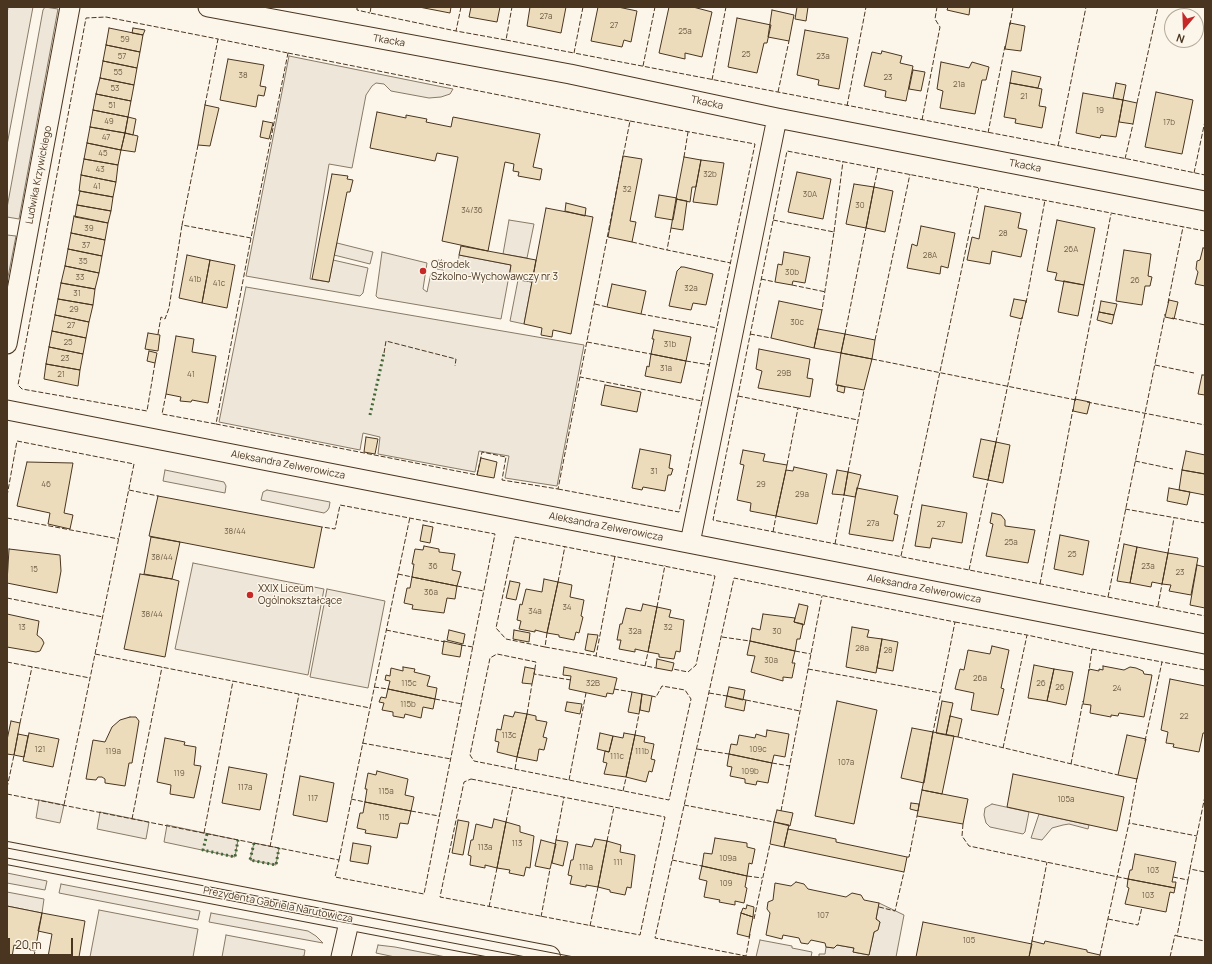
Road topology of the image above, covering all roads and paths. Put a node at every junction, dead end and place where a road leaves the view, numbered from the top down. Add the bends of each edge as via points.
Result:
1 (70, 7) edge
2 (208, 7) edge
3 (777, 118) junction
4 (1205, 201) edge
5 (7, 344) edge
6 (7, 410) edge
7 (690, 543) junction
8 (1205, 644) edge
9 (7, 853) edge
10 (350, 918) junction
11 (341, 957) edge
12 (549, 957) edge

1 - 5 street, Ludwika Krzywickiego
2 - 3 street, Tkacka via 570,74
3 - 4 street, Tkacka
3 - 7 street
6 - 7 street, Aleksandra Zelwerowicza
7 - 8 street, Aleksandra Zelwerowicza
9 - 10 street, Prezydenta Gabriela Narutowicza
10 - 11 street
10 - 12 street, Prezydenta Gabriela Narutowicza

